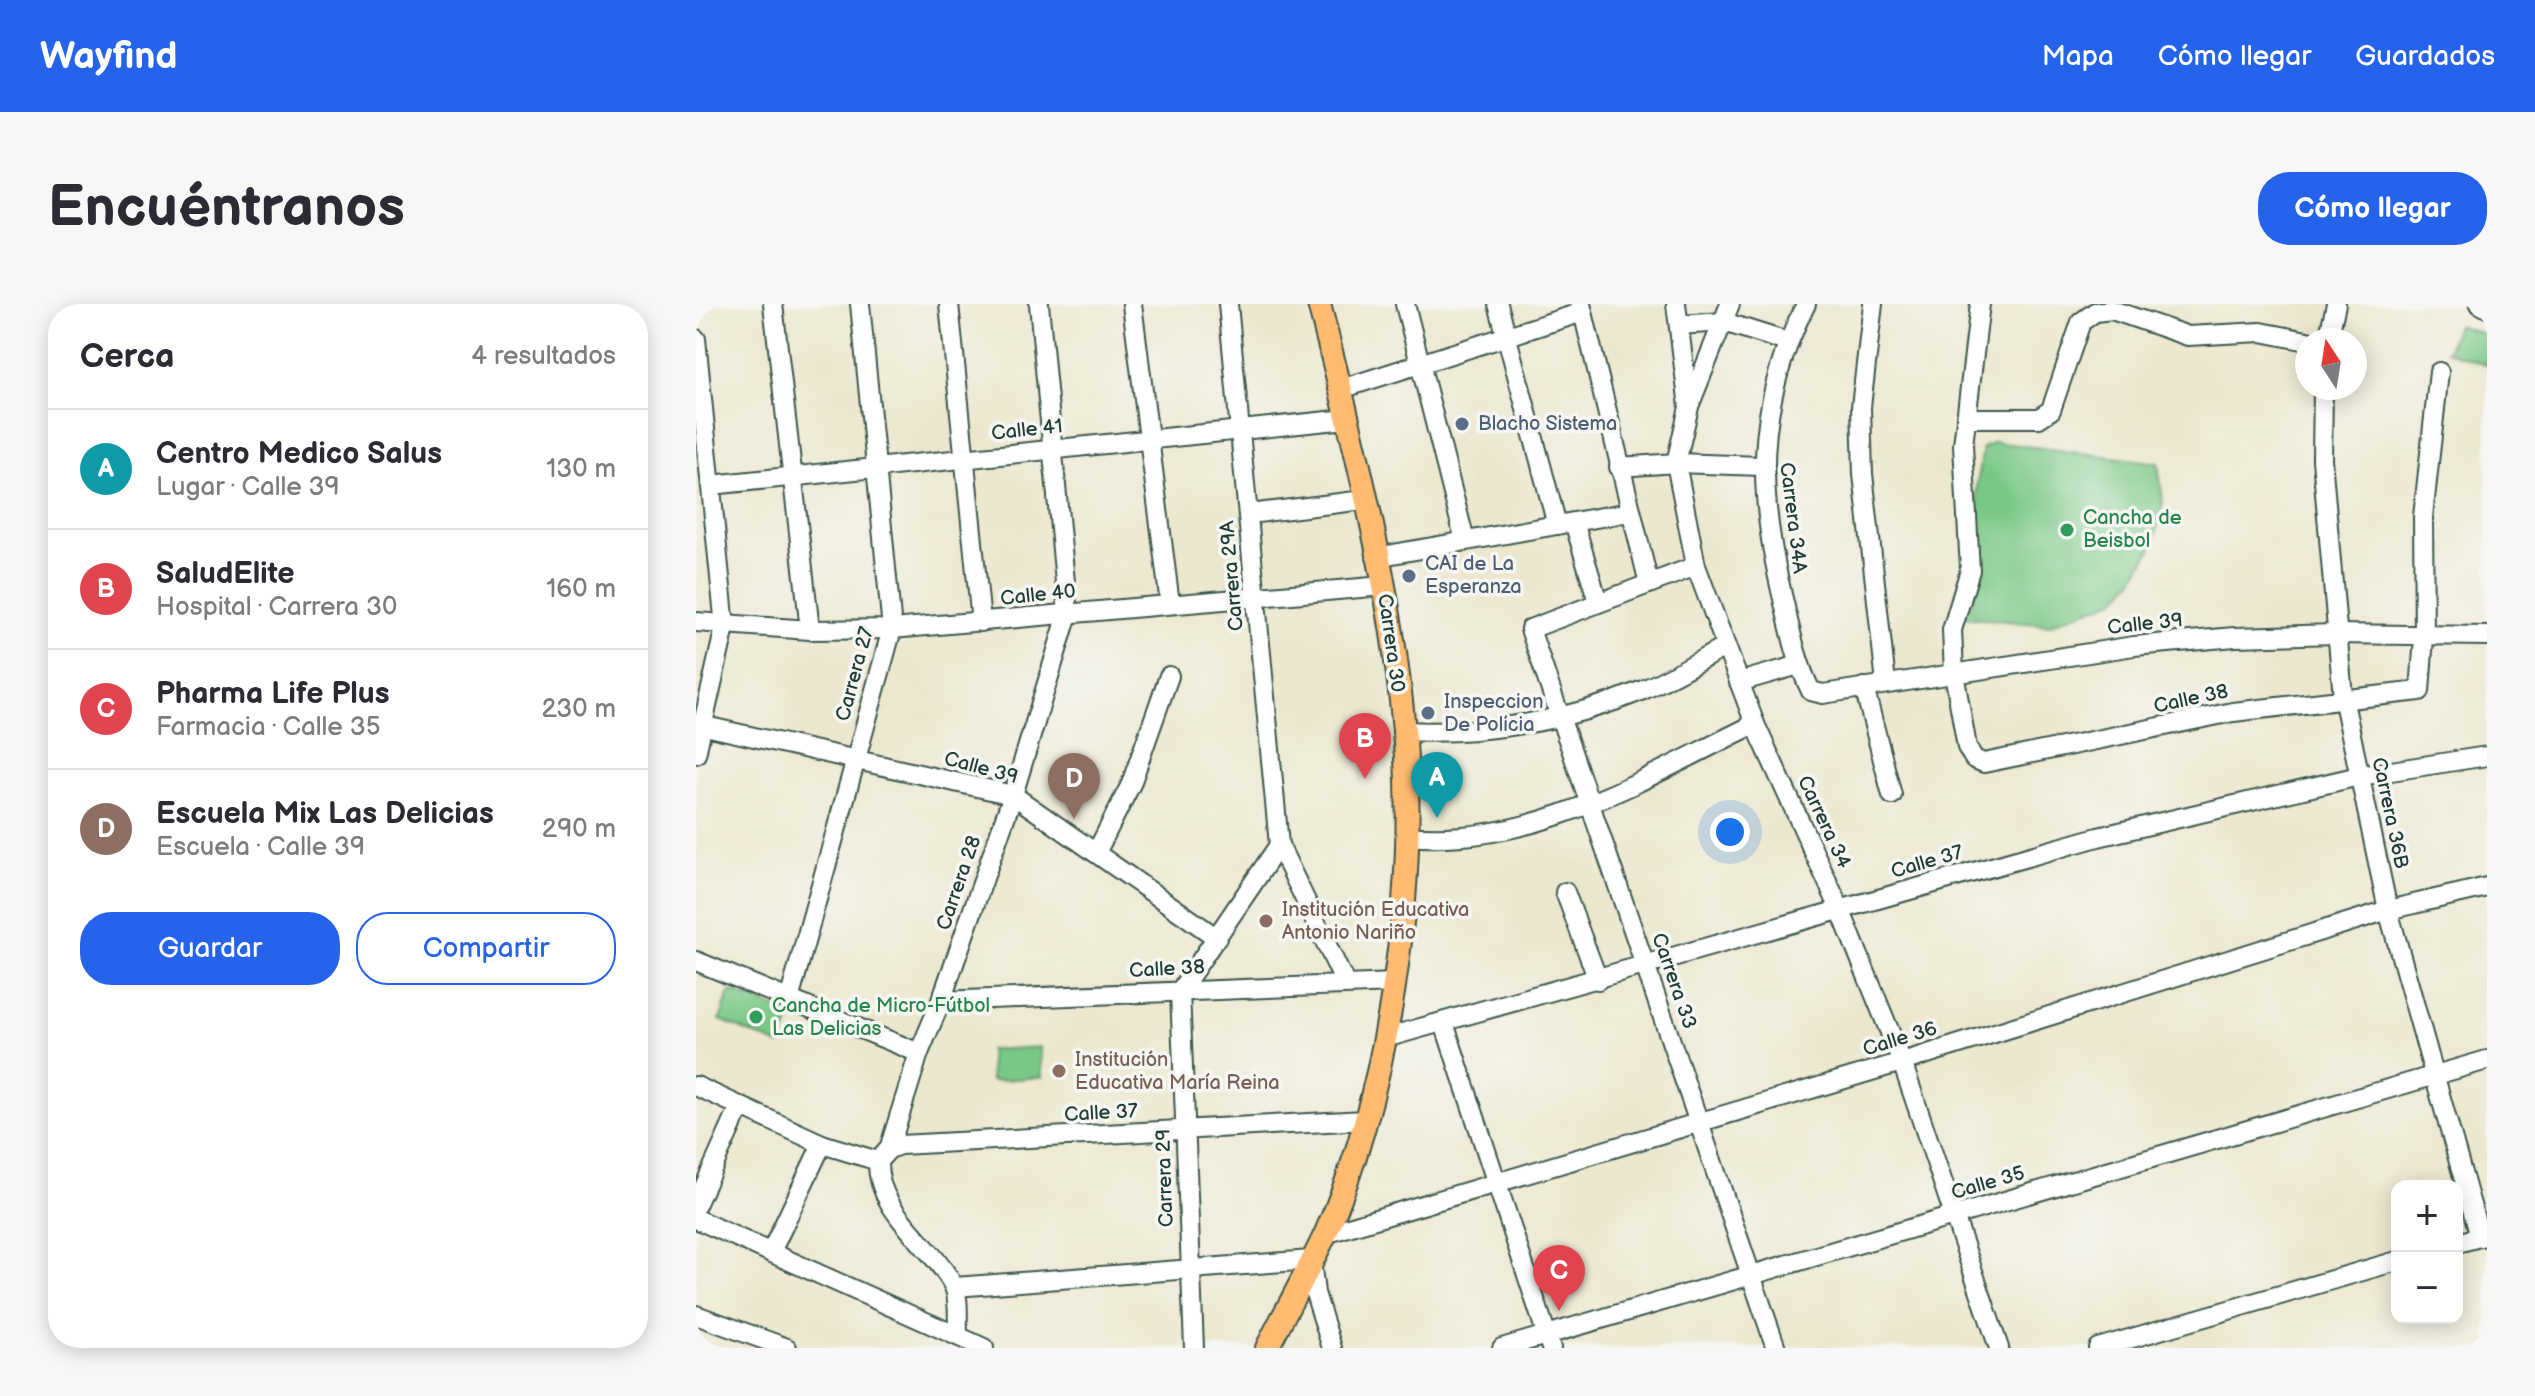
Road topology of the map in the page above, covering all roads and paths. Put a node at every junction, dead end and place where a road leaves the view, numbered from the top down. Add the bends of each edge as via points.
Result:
1 (773, 304) edge
2 (860, 304) edge
3 (949, 304) edge
4 (1039, 304) edge
5 (1132, 304) edge
6 (1228, 304) edge
7 (1319, 304) edge
8 (1405, 304) edge
9 (1498, 304) edge
10 (1676, 304) edge
11 (1806, 304) edge
12 (1873, 304) edge
13 (1980, 304) edge
14 (2336, 304) edge
15 (2480, 304) edge
16 (1582, 308) edge
17 (2487, 308) edge
18 (1727, 313) edge
19 (1679, 325) junction
20 (2331, 328) edge
21 (1507, 336) junction
22 (696, 339) edge
23 (2295, 339) edge
24 (1787, 342) junction
25 (1420, 364) junction
26 (2439, 372) dead end
27 (1341, 389) junction
28 (2323, 400) edge
29 (1689, 407) junction
30 (1966, 418) junction
31 (1347, 419) junction
32 (1240, 430) junction
33 (1149, 439) junction
34 (1053, 450) junction
35 (965, 459) junction
36 (1676, 463) junction
37 (1762, 466) junction
38 (1619, 467) junction
39 (876, 468) junction
40 (793, 477) junction
41 (711, 485) junction
42 (1364, 500) junction
43 (1630, 512) junction
44 (1249, 514) junction
45 (1566, 523) junction
46 (1465, 541) junction
47 (1376, 557) junction
48 (1696, 566) junction
49 (1649, 584) junction
50 (1383, 586) junction
51 (1255, 597) junction
52 (1598, 602) junction
53 (1170, 604) junction
54 (1068, 614) junction
55 (696, 622) edge
56 (981, 622) junction
57 (725, 627) junction
58 (892, 629) junction
59 (810, 630) junction
60 (2335, 634) junction
61 (2487, 636) edge
62 (2424, 637) junction
63 (1725, 647) junction
64 (1799, 665) junction
65 (1954, 673) junction
66 (1169, 676) dead end
67 (1739, 682) junction
68 (1886, 683) junction
69 (1864, 687) junction
70 (1811, 691) joint
71 (2343, 697) junction
72 (1560, 716) junction
73 (1755, 724) junction
74 (700, 725) edge
75 (1404, 731) junction
76 (696, 754) edge
77 (2487, 756) edge
78 (855, 760) junction
79 (2359, 776) junction
80 (1013, 795) junction
81 (1892, 795) dead end
82 (1590, 804) junction
83 (1407, 836) junction
84 (1279, 845) junction
85 (1096, 853) junction
86 (2487, 887) edge
87 (1565, 892) dead end
88 (1840, 909) junction
89 (2388, 910) junction
90 (1217, 938) junction
91 (696, 961) edge
92 (1645, 965) junction
93 (1598, 980) junction
94 (1345, 983) junction
95 (1395, 983) junction
96 (1180, 991) junction
97 (789, 1000) junction
98 (941, 1001) junction
99 (1444, 1023) junction
100 (1385, 1038) junction
101 (919, 1053) junction
102 (2487, 1060) edge
103 (1902, 1062) junction
104 (2433, 1075) junction
105 (696, 1086) edge
106 (740, 1107) junction
107 (1365, 1120) junction
108 (1699, 1122) junction
109 (1185, 1130) junction
110 (822, 1144) junction
111 (883, 1155) junction
112 (1496, 1182) junction
113 (696, 1205) edge
114 (1956, 1215) junction
115 (696, 1219) edge
116 (1325, 1234) junction
117 (2483, 1236) edge
118 (2463, 1241) edge
119 (771, 1252) junction
120 (1311, 1260) junction
121 (2391, 1263) edge
122 (1191, 1269) junction
123 (1751, 1275) junction
124 (955, 1287) junction
125 (696, 1315) edge
126 (958, 1334) junction
127 (1549, 1342) edge
128 (787, 1348) edge
129 (984, 1348) edge
130 (1194, 1348) edge
131 (1267, 1348) edge
132 (1332, 1348) edge
133 (1502, 1348) edge
134 (1776, 1348) edge
135 (1999, 1348) edge
136 (2098, 1348) edge

1 - 40 street
2 - 39 street, Carrera 27
3 - 35 street
4 - 34 street
5 - 33 street
6 - 32 street, Carrera 29A
7 - 27 main road, Carrera 30
8 - 25 street
9 - 21 street
10 - 19 street, Carrera 34
11 - 24 street, Carrera 34A
12 - 68 street via 1861,407 1863,474
13 - 30 street
14 - 20 street
15 - 17 street
16 - 21 street
16 - 38 street
18 - 19 street
18 - 24 street
18 - 29 street
19 - 29 street, Carrera 34
21 - 25 street
21 - 45 street
22 - 41 street
23 - 30 street via 2261,332 2188,336 2112,310 2095,312 2081,322 2051,410 2039,418
24 - 37 street, Carrera 34A via 1770,403
25 - 27 street
25 - 46 street
26 - 62 street via 2423,517
27 - 31 main road, Carrera 30
28 - 60 street, Carrera 36B
29 - 36 street, Carrera 34
30 - 65 street via 1970,570 1952,630
31 - 32 street, Calle 41
31 - 42 main road, Carrera 30
32 - 33 street, Calle 41
32 - 44 street, Carrera 29A
33 - 34 street, Calle 41
33 - 53 street
34 - 35 street, Calle 41
34 - 54 street
35 - 39 street, Calle 41
35 - 56 street
36 - 37 street
36 - 38 street
36 - 48 street, Carrera 34
37 - 64 street, Carrera 34A via 1775,568
38 - 43 street
39 - 40 street, Calle 41
39 - 58 street, Carrera 27
40 - 41 street, Calle 41
40 - 59 street
41 - 57 street
42 - 44 street
42 - 47 main road, Carrera 30
43 - 45 street
43 - 49 street
44 - 51 street, Carrera 29A
45 - 46 street
45 - 52 street
46 - 47 street
47 - 50 main road, Carrera 30
48 - 49 street
48 - 63 street, Carrera 34
49 - 52 street
50 - 51 street, Calle 40
50 - 75 main road, Carrera 30
51 - 53 street, Calle 40
51 - 84 street, Carrera 29A
52 - 72 street, Carrera 33 via 1530,629
53 - 54 street, Calle 40
54 - 56 street, Calle 40
54 - 80 street, Carrera 28
55 - 57 street, Calle 40
56 - 58 street, Calle 40
57 - 59 street, Calle 40
57 - 74 street
58 - 59 street, Calle 40
58 - 78 street, Carrera 27
60 - 62 street, Calle 39
60 - 65 street, Calle 39 via 2134,646
60 - 71 street, Carrera 36B
61 - 62 street, Calle 39
62 - 71 street, Calle 38 via 2420,691
63 - 67 street, Carrera 34
63 - 72 street via 1643,690
64 - 67 street
64 - 70 street, Carrera 34A
65 - 68 street, Calle 39
65 - 71 street, Calle 38 via 1967,747 1984,763 2233,712
66 - 85 street via 1131,784
67 - 73 street, Carrera 34
68 - 69 street, Calle 39
69 - 70 street, Calle 39
69 - 81 street
71 - 79 street, Carrera 36B
72 - 75 street via 1505,727
72 - 82 street, Carrera 33
73 - 82 street
73 - 88 street, Carrera 34
74 - 76 street
74 - 78 street, Calle 39
75 - 83 main road, Carrera 30
77 - 79 street, Calle 37
78 - 80 street, Calle 39
78 - 97 street, Carrera 27
79 - 88 street, Calle 37 via 2098,837
79 - 89 street, Carrera 36B
80 - 85 street, Calle 39
80 - 98 street, Carrera 28
82 - 83 street via 1506,832
82 - 92 street, Carrera 33
83 - 95 main road, Carrera 30
84 - 90 street
84 - 94 street
85 - 90 street, Calle 39
86 - 89 street, Calle 36
87 - 93 street
88 - 92 street, Calle 37
88 - 103 street, Carrera 34
89 - 103 street, Calle 36
89 - 104 street, Carrera 36B
90 - 96 street
91 - 97 street
92 - 93 street, Calle 37
92 - 108 street, Carrera 33
93 - 99 street, Calle 37
94 - 95 street, Calle 38
94 - 96 street, Calle 38
95 - 100 main road, Carrera 30
96 - 98 street, Calle 38
96 - 109 street, Carrera 29
97 - 101 street
98 - 101 street, Carrera 28
99 - 100 street, Calle 37
99 - 112 street
100 - 107 main road, Carrera 30
101 - 111 street, Carrera 28
102 - 104 street, Calle 35
103 - 108 street, Calle 36
103 - 114 street, Carrera 34
104 - 114 street, Calle 35
104 - 117 street, Carrera 36B
105 - 106 street
106 - 110 street
106 - 113 street
107 - 109 street, Calle 37
107 - 116 main road, Carrera 30
108 - 112 street, Calle 36
108 - 123 street, Carrera 33
109 - 111 street, Calle 37
109 - 122 street, Carrera 29
110 - 111 street
110 - 119 street
111 - 124 street via 877,1177 885,1196
112 - 116 street, Calle 36
112 - 127 street
114 - 123 street, Calle 35
114 - 135 street, Carrera 34
115 - 119 street
116 - 120 main road, Carrera 30
117 - 118 street
119 - 126 street
120 - 122 street
120 - 131 main road, Carrera 30
120 - 132 street
121 - 136 street
122 - 124 street
122 - 130 street, Carrera 29
123 - 127 street, Calle 35
123 - 134 street, Carrera 33
124 - 126 street
125 - 128 street
126 - 129 street
127 - 133 street, Calle 35

